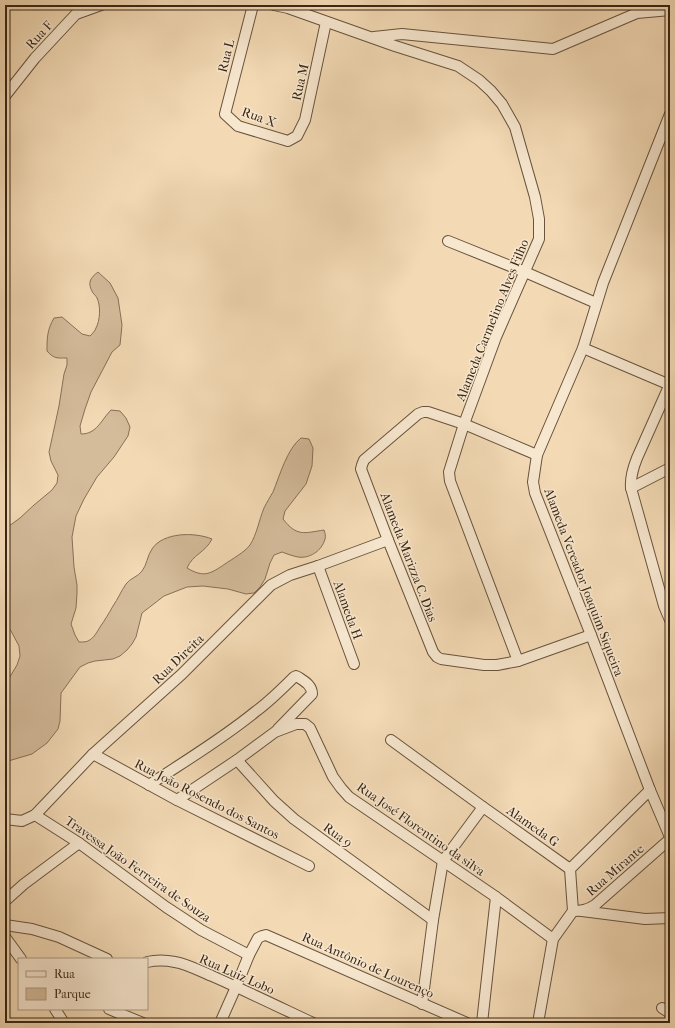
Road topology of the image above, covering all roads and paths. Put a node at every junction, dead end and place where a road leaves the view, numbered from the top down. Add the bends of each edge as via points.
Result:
1 (101, 5) edge
2 (253, 5) edge
3 (274, 5) edge
4 (670, 10) edge
5 (326, 22) junction
6 (372, 38) junction
7 (5, 96) edge
8 (225, 114) joint
9 (670, 114) edge
10 (288, 141) joint
11 (448, 241) dead end
12 (526, 272) junction
13 (596, 303) junction
14 (583, 348) junction
15 (670, 385) edge
16 (464, 424) junction
17 (537, 455) junction
18 (670, 468) edge
19 (631, 488) junction
20 (388, 540) junction
21 (318, 566) junction
22 (667, 604) edge
23 (670, 620) edge
24 (591, 635) junction
25 (518, 661) junction
26 (354, 664) dead end
27 (275, 732) junction
28 (391, 740) dead end
29 (93, 754) junction
30 (237, 760) junction
31 (149, 785) junction
32 (650, 790) junction
33 (177, 800) junction
34 (483, 807) junction
35 (36, 815) junction
36 (5, 819) edge
37 (670, 838) edge
38 (78, 843) junction
39 (443, 861) junction
40 (309, 866) dead end
41 (570, 869) junction
42 (496, 897) junction
43 (5, 901) edge
44 (577, 911) junction
45 (670, 918) edge
46 (433, 920) junction
47 (5, 925) edge
48 (5, 937) edge
49 (553, 939) junction
50 (248, 955) junction
51 (20, 958) edge
52 (105, 958) edge
53 (148, 962) edge
54 (236, 987) junction
55 (422, 1004) junction
56 (56, 1010) edge
57 (111, 1010) edge
58 (64, 1023) edge
59 (143, 1023) edge
60 (220, 1023) edge
61 (312, 1023) edge
62 (467, 1023) edge
63 (482, 1023) edge
64 (538, 1023) edge

1 - 7 street, Rua F via 76,14 35,58
2 - 8 street, Rua L
3 - 5 street
4 - 6 street via 637,13 553,49 402,34
5 - 6 street
5 - 10 street, Rua M via 305,120 297,136
6 - 12 street, Alameda Carmelino Alves Filho via 458,66 479,80 502,104 515,127 539,219 539,239
8 - 10 street, Rua X via 238,126
9 - 13 street, Alameda Vereador Joaquim Siqueira
11 - 12 street
12 - 13 street
12 - 16 street, Alameda Carmelino Alves Filho via 496,337
13 - 14 street, Alameda Vereador Joaquim Siqueira
14 - 15 street
14 - 17 street, Alameda Vereador Joaquim Siqueira
15 - 19 street via 632,470
16 - 17 street
16 - 20 street, Alameda Marizza C. Dias via 423,412 364,460 361,469
16 - 25 street, Alameda Carmelino Alves Filho via 449,472 450,481
17 - 24 street, Alameda Vereador Joaquim Siqueira via 533,482 535,493
18 - 19 street
19 - 22 street
20 - 21 street, Rua Direita
20 - 25 street, Alameda Marizza C. Dias via 437,657 484,665
21 - 26 street, Alameda H
21 - 29 street, Rua Direita via 290,575 271,585 182,674
22 - 23 street
24 - 25 street
24 - 32 street, Alameda Vereador Joaquim Siqueira
27 - 30 street, Rua José Florentino da silva
27 - 31 street via 312,694 308,684 296,676 255,713
27 - 39 street, Rua José Florentino da silva via 296,724 308,725 333,777 345,793
28 - 34 street, Alameda G
29 - 31 street, Rua João Rosendo dos Santos
29 - 35 street, Rua Direita
30 - 33 street, Rua José Florentino da silva
30 - 46 street, Rua 9 via 294,819
31 - 33 street, Rua João Rosendo dos Santos
32 - 37 street, Alameda Vereador Joaquim Siqueira
32 - 41 street
33 - 40 street, Rua João Rosendo dos Santos
34 - 39 street
34 - 41 street, Alameda G
35 - 36 street, Rua Direita via 22,822
35 - 38 street, Travessa João Ferreira de Souza
37 - 44 street, Rua Mirante via 595,905
38 - 43 street
38 - 50 street, Travessa João Ferreira de Souza via 166,907 201,930
39 - 42 street, Rua José Florentino da silva
39 - 46 street
41 - 44 street
42 - 49 street, Rua José Florentino da silva
42 - 63 street
44 - 45 street via 645,919
44 - 49 street
46 - 55 street
47 - 52 street via 59,937
48 - 51 street
49 - 64 street
50 - 54 street
50 - 55 street, Rua Antônio de Lourenço via 258,938 266,935
53 - 54 street, Rua Luiz Lobo via 175,962
54 - 60 street
54 - 61 street, Rua Luiz Lobo
55 - 62 street, Rua Antônio de Lourenço
56 - 58 street
57 - 59 street

